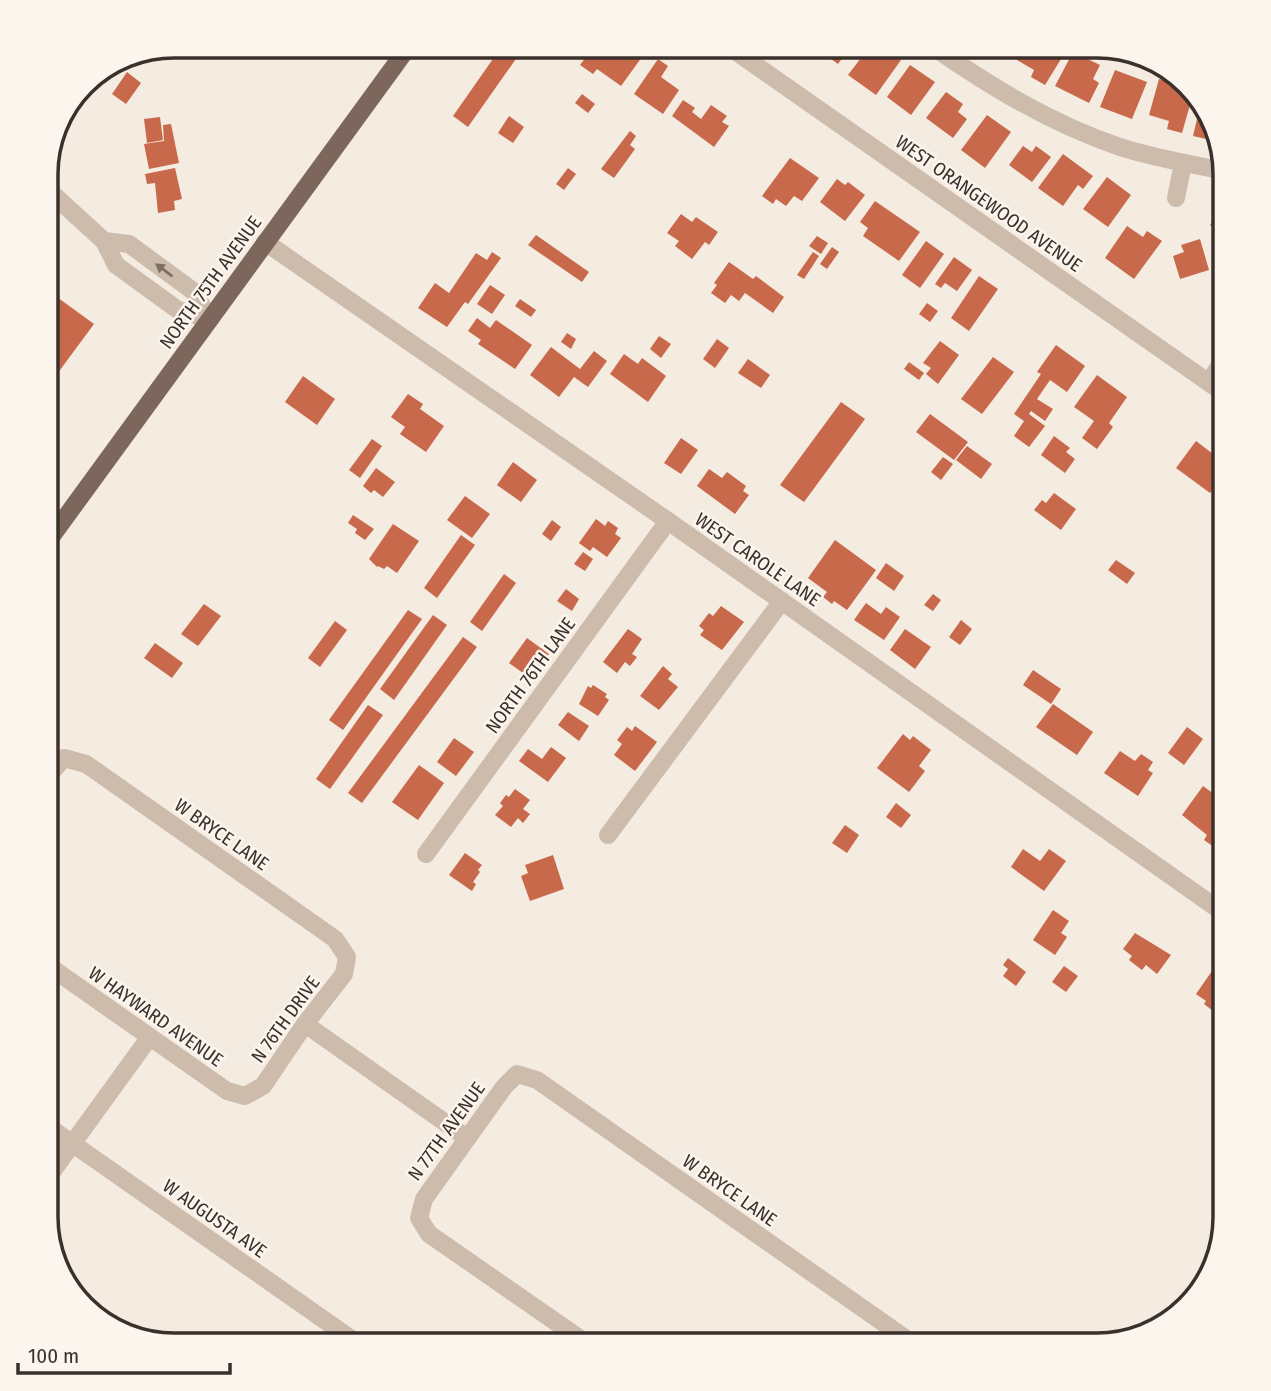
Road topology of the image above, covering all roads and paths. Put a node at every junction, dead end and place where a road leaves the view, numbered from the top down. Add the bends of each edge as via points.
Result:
1 (400, 58) edge
2 (745, 58) edge
3 (951, 58) edge
4 (1183, 163) junction
5 (1213, 169) edge
6 (1176, 198) dead end
7 (58, 199) edge
8 (104, 241) junction
9 (265, 242) junction
10 (210, 319) junction
11 (1213, 376) edge
12 (1209, 382) junction
13 (1213, 385) edge
14 (668, 521) junction
15 (58, 528) edge
16 (782, 601) junction
17 (58, 765) edge
18 (608, 835) dead end
19 (426, 854) dead end
20 (1213, 905) edge
21 (347, 957) joint
22 (58, 973) edge
23 (305, 1024) junction
24 (149, 1038) junction
25 (517, 1074) joint
26 (245, 1096) joint
27 (58, 1133) edge
28 (467, 1138) junction
29 (71, 1142) junction
30 (58, 1162) edge
31 (342, 1333) edge
32 (570, 1333) edge
33 (897, 1333) edge

1 - 9 main road, NORTH 75TH AVENUE
2 - 12 street, WEST ORANGEWOOD AVENUE
3 - 4 street via 1026,106 1073,129
4 - 5 street
4 - 6 street
7 - 8 street
8 - 10 street via 116,265 170,306
10 -> 8 street via 192,291 129,244
9 - 10 main road, NORTH 75TH AVENUE
9 - 14 street, WEST CAROLE LANE
10 - 15 main road, NORTH 75TH AVENUE
11 - 12 street
12 - 13 street, WEST ORANGEWOOD AVENUE
14 - 16 street, WEST CAROLE LANE
14 - 19 street, NORTH 76TH LANE
16 - 18 street
16 - 20 street, WEST CAROLE LANE
17 - 21 street, W BRYCE LANE via 64,758 86,764 335,939
21 - 23 street, N 76TH DRIVE via 344,974
22 - 24 street, W HAYWARD AVENUE
23 - 26 street, N 76TH DRIVE via 263,1086
23 - 28 street
24 - 26 street, W HAYWARD AVENUE via 227,1091
24 - 29 street
25 - 28 street, N 77TH AVENUE
25 - 33 street, W BRYCE LANE via 537,1080
27 - 29 street, W AUGUSTA AVE
28 - 32 street, N 77TH AVENUE via 424,1199 419,1218 429,1234
29 - 30 street
29 - 31 street, W AUGUSTA AVE

